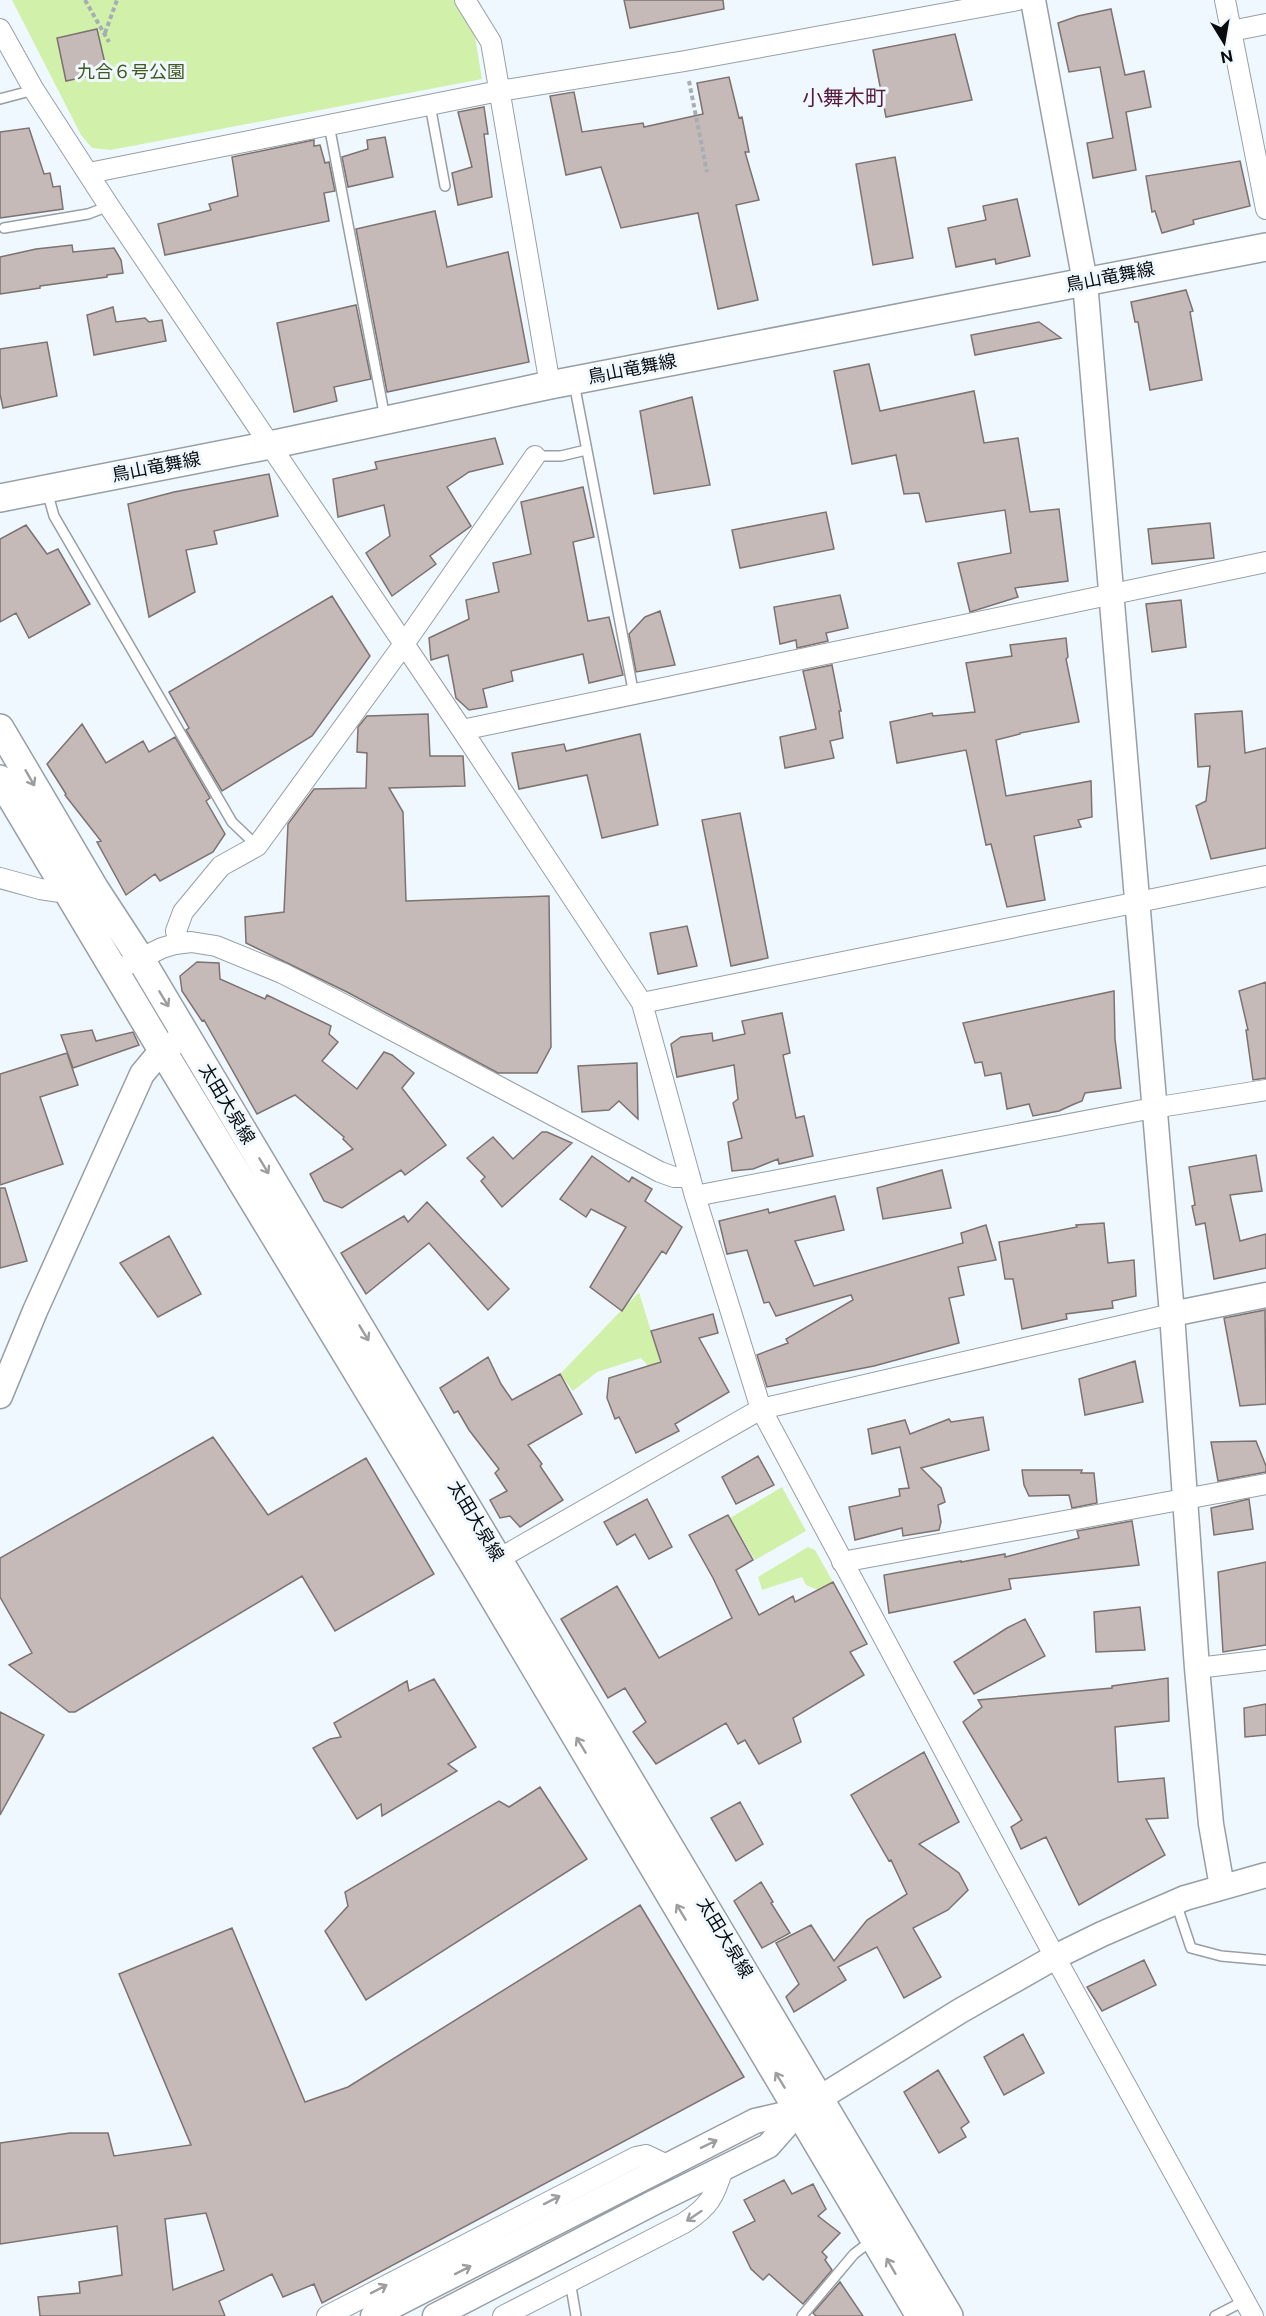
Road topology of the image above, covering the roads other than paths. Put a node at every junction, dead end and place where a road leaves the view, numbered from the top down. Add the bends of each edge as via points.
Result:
1 (465, 0) edge
2 (1018, 0) edge
3 (1033, 0) edge
4 (1225, 0) edge
5 (1266, 24) edge
6 (0, 29) edge
7 (1231, 31) junction
8 (34, 90) junction
9 (499, 92) junction
10 (0, 99) edge
11 (430, 105) junction
12 (329, 125) junction
13 (89, 173) junction
14 (445, 186) dead end
15 (109, 206) junction
16 (1266, 209) edge
17 (4, 228) dead end
18 (1266, 247) edge
19 (1085, 282) junction
20 (562, 383) junction
21 (386, 420) junction
22 (270, 445) junction
23 (586, 450) junction
24 (535, 456) joint
25 (46, 488) junction
26 (0, 498) edge
27 (1266, 562) edge
28 (1112, 596) junction
29 (404, 644) junction
30 (634, 695) junction
31 (0, 728) edge
32 (462, 730) junction
33 (0, 779) edge
34 (257, 846) junction
35 (1266, 876) edge
36 (0, 878) edge
37 (67, 893) junction
38 (1137, 902) junction
39 (179, 943) junction
40 (140, 958) junction
41 (116, 973) junction
42 (642, 1003) junction
43 (186, 1036) junction
44 (162, 1050) junction
45 (1266, 1090) edge
46 (1153, 1108) junction
47 (690, 1177) junction
48 (695, 1196) junction
49 (1266, 1295) edge
50 (1172, 1314) junction
51 (0, 1396) edge
52 (761, 1409) junction
53 (1266, 1484) edge
54 (1185, 1498) junction
55 (842, 1562) junction
56 (488, 1565) junction
57 (1266, 1660) edge
58 (1197, 1668) junction
59 (1266, 1875) edge
60 (1222, 1887) junction
61 (1175, 1902) junction
62 (1055, 1957) junction
63 (1266, 1960) edge
64 (809, 2105) junction
65 (667, 2165) junction
66 (723, 2168) junction
67 (875, 2239) junction
68 (570, 2281) junction
69 (1249, 2309) edge
70 (327, 2316) edge
71 (373, 2316) edge
72 (435, 2316) edge
73 (503, 2316) edge
74 (576, 2316) edge
75 (802, 2316) edge
76 (920, 2316) edge
77 (949, 2316) edge
78 (1215, 2316) edge

1 - 9 street via 491,42
2 - 9 street
3 - 19 street
4 - 7 street
5 - 7 street
6 - 8 street
7 - 16 street
8 - 10 lane
8 - 13 street
9 - 11 street
9 - 20 street
11 - 12 street
11 - 14 lane
12 - 13 street
12 - 21 lane
13 - 15 street
15 - 17 lane via 88,214
15 - 22 street
18 - 19 main road, 鳥山竜舞線
19 - 20 main road, 鳥山竜舞線
19 - 28 street
20 - 21 main road, 鳥山竜舞線
20 - 23 lane
21 - 22 main road, 鳥山竜舞線
22 - 25 main road, 鳥山竜舞線
22 - 29 street
23 - 24 lane via 561,456
23 - 30 lane
24 - 29 street
25 - 26 main road, 鳥山竜舞線
25 - 34 lane via 54,516 232,822
27 - 28 street
28 - 30 street
28 - 38 street
29 - 32 street
29 - 34 street
30 - 32 street
31 -> 40 main road, 太田大泉線
32 - 42 street
33 - 37 main road, 太田大泉線
34 - 39 street via 221,866 196,895 178,923
35 - 38 street
36 - 37 street
37 - 41 main road, 太田大泉線
38 - 42 street
38 - 46 street
39 - 40 street
39 - 47 street via 216,946 282,973 660,1172
40 - 41 street
40 -> 43 main road, 太田大泉線
41 - 44 main road, 太田大泉線
42 - 47 street
43 - 44 street
43 -> 56 main road, 太田大泉線
44 - 51 street via 142,1074
44 - 56 main road, 太田大泉線
45 - 46 street
46 - 48 street
46 - 50 street
47 - 48 street
48 - 52 street
49 - 50 street
50 - 52 street
50 - 54 street
52 - 55 street
52 - 56 street
53 - 54 street
54 - 55 street
54 - 58 street
55 - 62 street
56 - 64 main road, 太田大泉線
57 - 58 street
58 - 60 street via 1211,1824
59 - 60 street
60 - 61 street
61 - 62 street
61 - 63 lane via 1191,1948 1221,1956
62 - 64 street
62 - 69 street
65 -> 64 street via 754,2121
64 - 66 street via 768,2146
64 - 67 main road, 太田大泉線
64 - 77 main road, 太田大泉線
70 -> 65 street via 636,2157 646,2155
71 -> 65 street
66 -> 68 street via 717,2189 702,2211
66 - 72 street
67 - 75 lane via 854,2254
76 -> 67 main road, 太田大泉線
68 - 73 street
68 - 74 lane
69 - 78 lane

